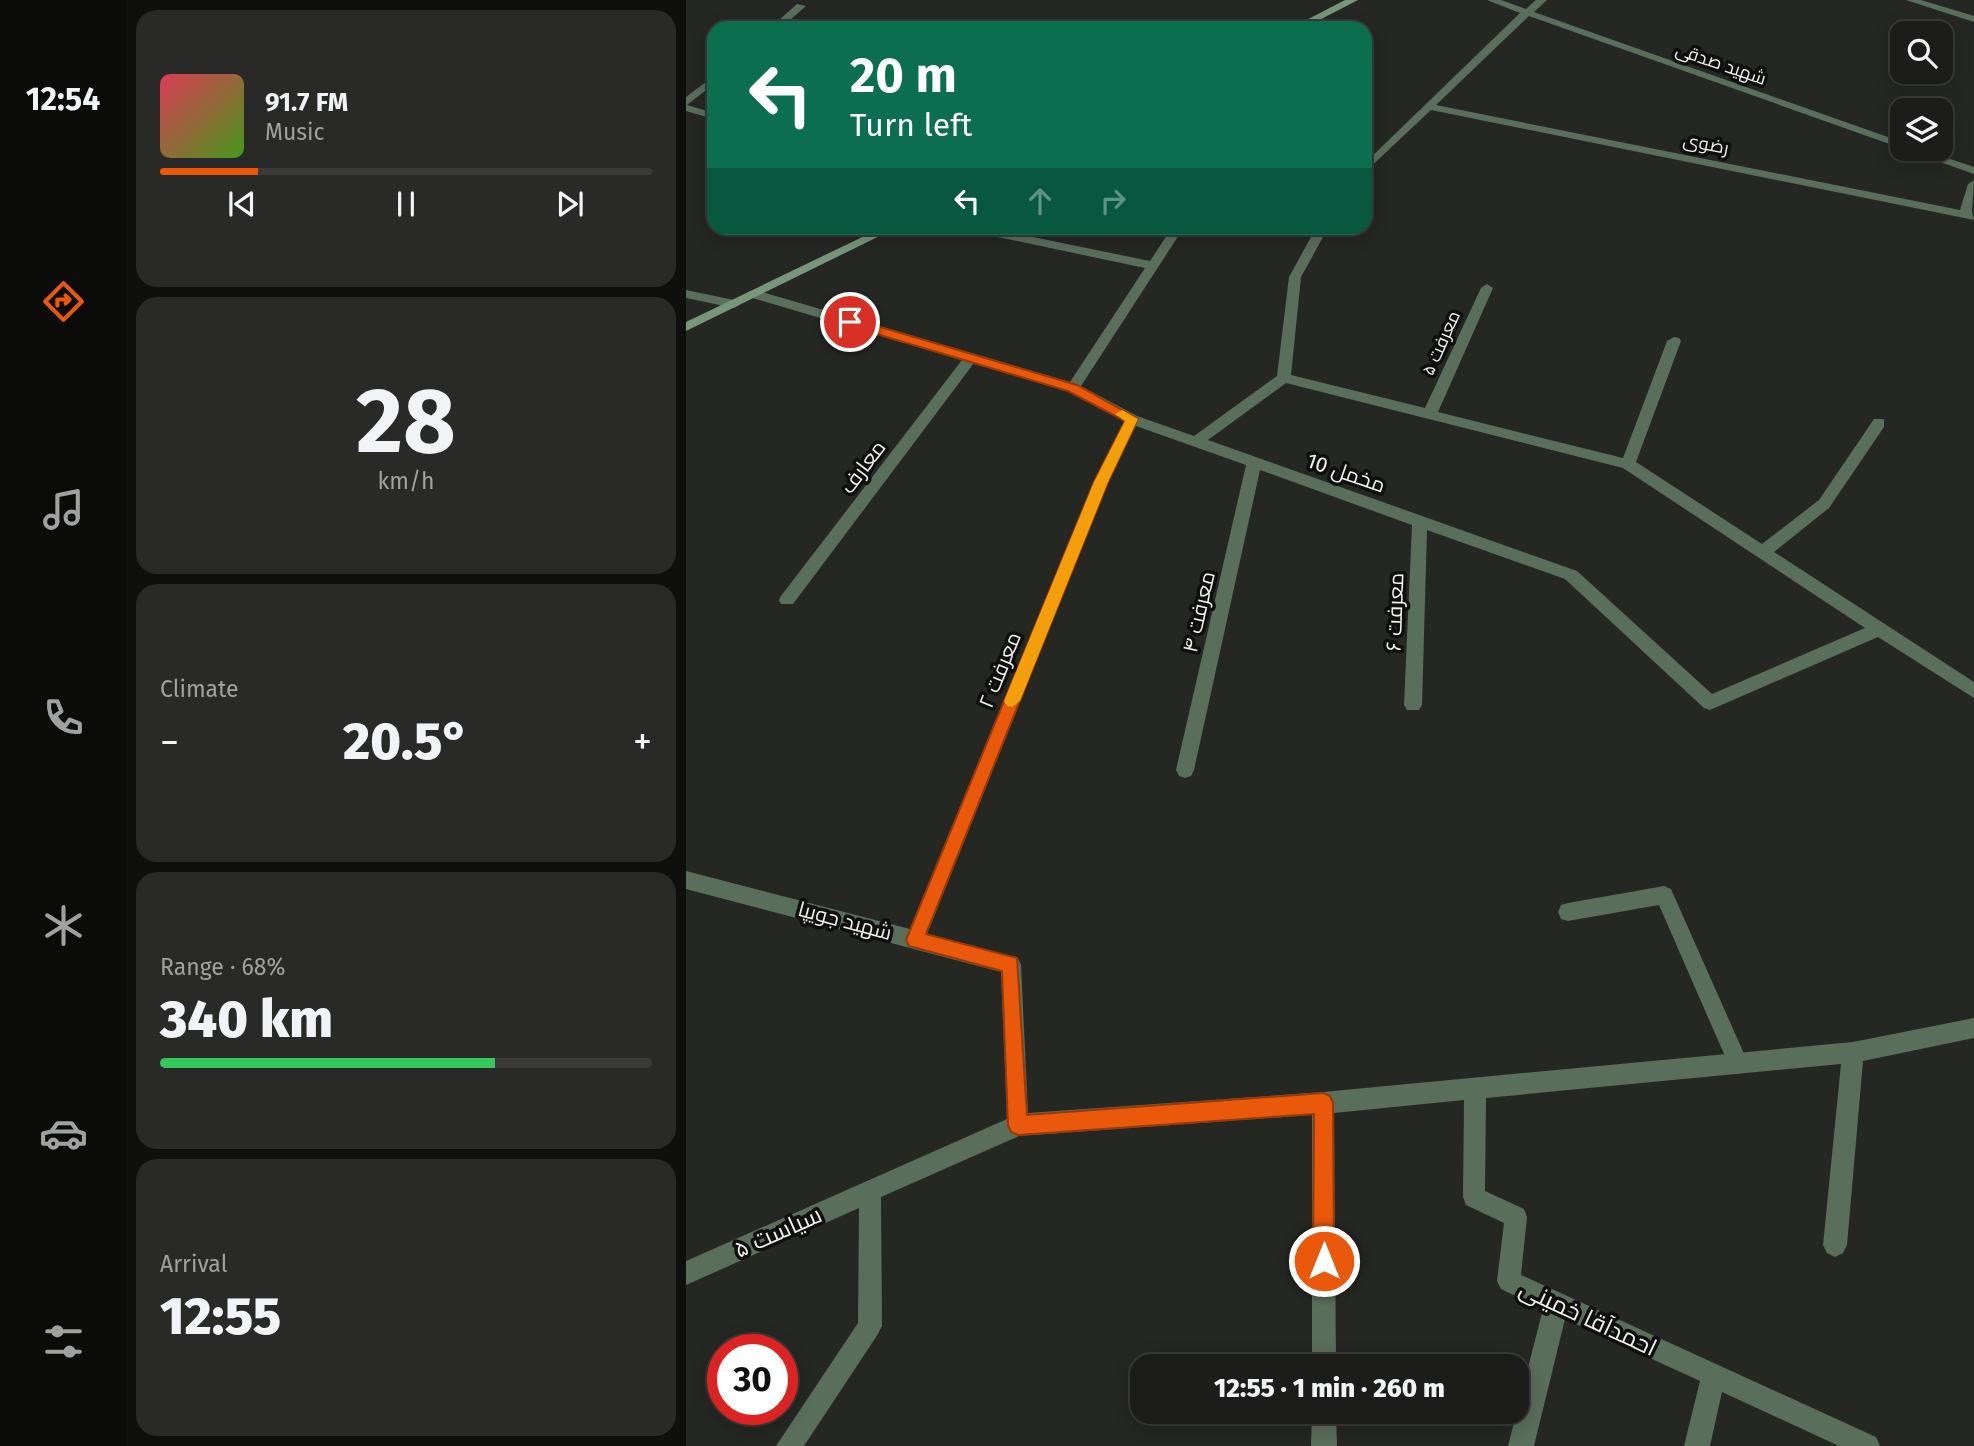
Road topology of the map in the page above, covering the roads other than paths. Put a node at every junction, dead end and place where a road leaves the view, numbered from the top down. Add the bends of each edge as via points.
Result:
1 (1353, 0) edge
2 (1492, 0) edge
3 (1542, 0) edge
4 (1911, 0) edge
5 (801, 6) dead end
6 (1528, 15) junction
7 (1974, 19) edge
8 (783, 21) edge
9 (1310, 21) edge
10 (707, 86) edge
11 (686, 105) edge
12 (1431, 107) junction
13 (707, 113) edge
14 (1890, 142) edge
15 (1944, 161) edge
16 (1372, 162) edge
17 (1974, 171) edge
18 (1974, 184) edge
19 (1970, 215) edge
20 (876, 235) edge
21 (1007, 235) edge
22 (1172, 235) dead end
23 (1318, 235) edge
24 (1151, 265) junction
25 (1487, 288) dead end
26 (686, 294) edge
27 (754, 294) junction
28 (734, 304) junction
29 (686, 327) edge
30 (1674, 341) dead end
31 (971, 358) junction
32 (1284, 378) junction
33 (1073, 388) junction
34 (1430, 414) junction
35 (1132, 419) junction
36 (1880, 423) dead end
37 (1194, 443) junction
38 (1254, 463) junction
39 (1628, 464) junction
40 (1420, 520) junction
41 (1762, 552) junction
42 (787, 600) dead end
43 (1879, 629) junction
44 (1971, 684) edge
45 (1413, 705) dead end
46 (1185, 770) dead end
47 (686, 880) edge
48 (1568, 912) dead end
49 (915, 940) junction
50 (1974, 1028) edge
51 (1853, 1052) junction
52 (1738, 1063) junction
53 (1475, 1088) junction
54 (1323, 1103) junction
55 (1018, 1125) junction
56 (870, 1191) junction
57 (1835, 1245) dead end
58 (686, 1273) edge
59 (1557, 1302) junction
60 (1324, 1354) edge
61 (1713, 1376) junction
62 (1324, 1424) edge
63 (789, 1446) edge
64 (1324, 1446) edge
65 (1521, 1446) edge
66 (1697, 1446) edge
67 (1867, 1446) edge

1 - 9 main road
2 - 6 street, شهید صدقی
3 - 6 street
4 - 7 street
5 - 8 street
6 - 12 street via 1502,34
6 - 14 street, شهید صدقی
10 - 11 street
11 - 13 street
12 - 16 street
12 - 19 street, رضوی
15 - 17 street
18 - 19 street
20 - 27 main road
21 - 24 street
22 - 24 street
23 - 32 street via 1295,277
24 - 33 street
25 - 34 street, معرفت ۵
26 - 28 street
27 - 28 main road
27 - 31 street, مخمل 10
28 - 29 main road
30 - 39 street
31 - 33 street, مخمل 10
31 - 42 street, معارف
32 - 34 street
32 - 37 street
33 - 35 street, مخمل 10
34 - 39 street
35 - 37 street, مخمل 10
35 - 49 street, معرفت ۲ via 1101,482
36 - 41 street via 1824,504
37 - 38 street, مخمل 10
38 - 40 street, مخمل 10
38 - 46 street, معرفت ۴
39 - 41 street
40 - 43 street, مخمل 10 via 1571,575 1710,703
40 - 45 street, معرفت ۶
41 - 43 street
43 - 44 street
47 - 49 street, شهید جویپا
48 - 52 street via 1664,895
49 - 55 street, شهید جویپا via 1011,965
50 - 51 street, سیاست ۵
51 - 52 street, سیاست ۵
51 - 57 street
52 - 53 street, سیاست ۵
53 - 54 street, سیاست ۵
53 - 59 street, احمدآقا خمینی via 1474,1197 1516,1217 1509,1281
54 - 55 street, سیاست ۵
54 - 60 street
55 - 56 street, سیاست ۵
56 - 58 street, سیاست ۵
56 - 63 street via 870,1326
59 - 61 street, احمدآقا خمینی
59 - 65 street
61 - 66 street
61 - 67 street, احمدآقا خمینی
62 - 64 street

